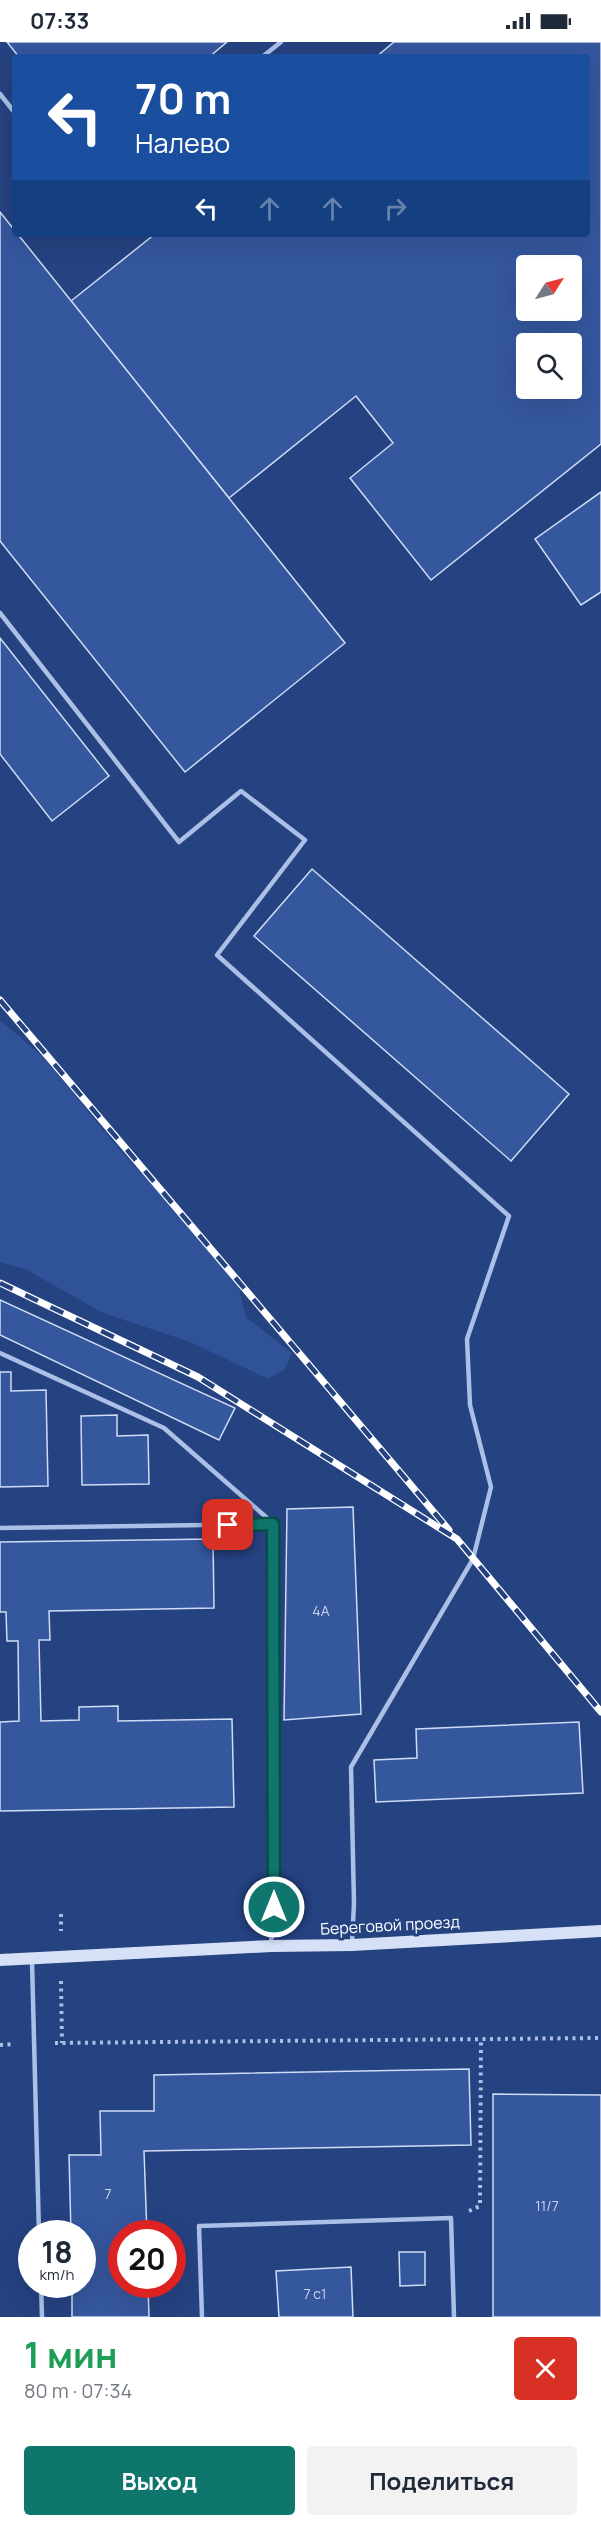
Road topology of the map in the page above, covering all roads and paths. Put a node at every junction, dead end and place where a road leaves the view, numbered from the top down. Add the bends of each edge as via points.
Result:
1 (281, 42) edge
2 (266, 54) edge
3 (0, 94) edge
4 (12, 109) edge
5 (0, 613) edge
6 (0, 1353) edge
7 (273, 1524) junction
8 (0, 1528) edge
9 (601, 1931) edge
10 (352, 1945) junction
11 (271, 1946) junction
12 (32, 1958) junction
13 (0, 1960) edge
14 (601, 2038) edge
15 (481, 2039) junction
16 (33, 2044) junction
17 (0, 2045) edge
18 (451, 2218) junction
19 (39, 2220) edge
20 (41, 2298) edge
21 (42, 2317) edge
22 (202, 2317) edge
23 (454, 2317) edge

1 - 2 lane
3 - 4 lane
5 - 10 lane via 179,842 241,791 304,840 217,955 509,1216 467,1340 470,1405 491,1486 473,1559 351,1767
6 - 7 lane via 164,1428
7 - 8 lane
7 - 11 lane
9 - 10 street, Береговой проезд
10 - 11 street, Береговой проезд
11 - 12 street, Береговой проезд
12 - 13 street, Береговой проезд
12 - 16 lane
14 - 15 path
15 - 16 path
15 - 18 path via 480,2206
16 - 17 path
16 - 19 lane
18 - 22 lane via 199,2226
18 - 23 lane
20 - 21 lane

